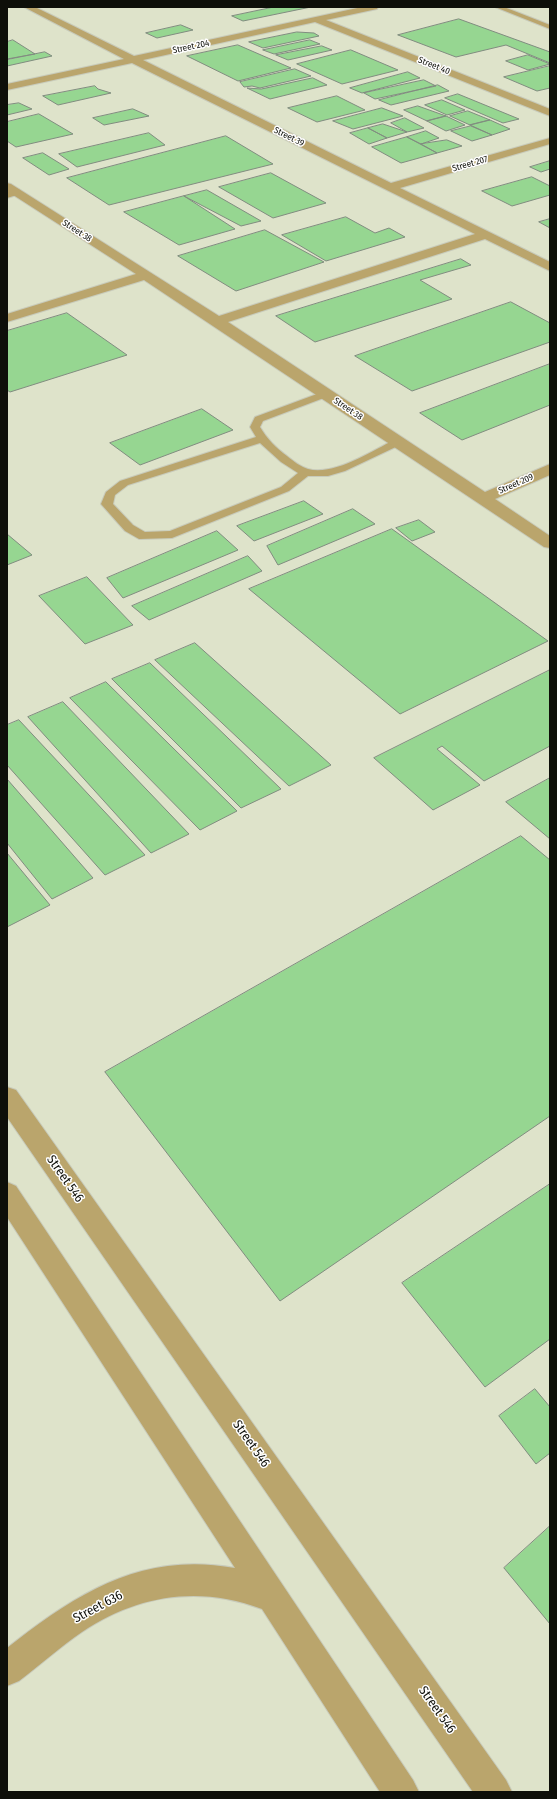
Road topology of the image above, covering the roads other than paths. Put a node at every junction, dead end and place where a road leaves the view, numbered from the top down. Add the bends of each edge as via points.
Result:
1 (28, 7) edge
2 (374, 7) edge
3 (498, 7) edge
4 (317, 20) junction
5 (550, 27) edge
6 (134, 60) junction
7 (7, 87) edge
8 (550, 113) edge
9 (550, 141) edge
10 (390, 187) junction
11 (10, 191) edge
12 (486, 235) junction
13 (550, 267) edge
14 (147, 275) junction
15 (7, 318) edge
16 (217, 321) junction
17 (325, 394) junction
18 (262, 439) junction
19 (398, 442) junction
20 (550, 468) edge
21 (306, 472) junction
22 (483, 499) junction
23 (550, 543) edge
24 (7, 1097) edge
25 (7, 1194) edge
26 (273, 1597) junction
27 (7, 1669) edge
28 (401, 1792) edge
29 (494, 1792) edge

1 - 6 street, Street 39
2 - 4 street, Street 204
3 - 5 lane
4 - 6 street, Street 204
4 - 8 street, Street 40
6 - 7 street, Street 204
6 - 10 street, Street 39
9 - 10 street, Street 207
10 - 12 street, Street 39
11 - 14 street, Street 38
12 - 13 street, Street 39
12 - 16 street
14 - 15 street
14 - 16 street, Street 38
16 - 17 street, Street 38
17 - 18 lane via 259,419 254,427
17 - 19 street, Street 38
18 - 21 lane via 278,454
18 - 21 lane via 124,483 110,494 107,504 129,528 143,536 172,534 285,489
19 - 21 lane via 329,473
19 - 22 street, Street 38
20 - 22 street, Street 209
22 - 23 street, Street 38
24 - 29 street, Street 546
25 - 26 street
26 - 27 street, Street 636 via 235,1584 196,1579 157,1583 118,1594 80,1614
26 - 28 street

